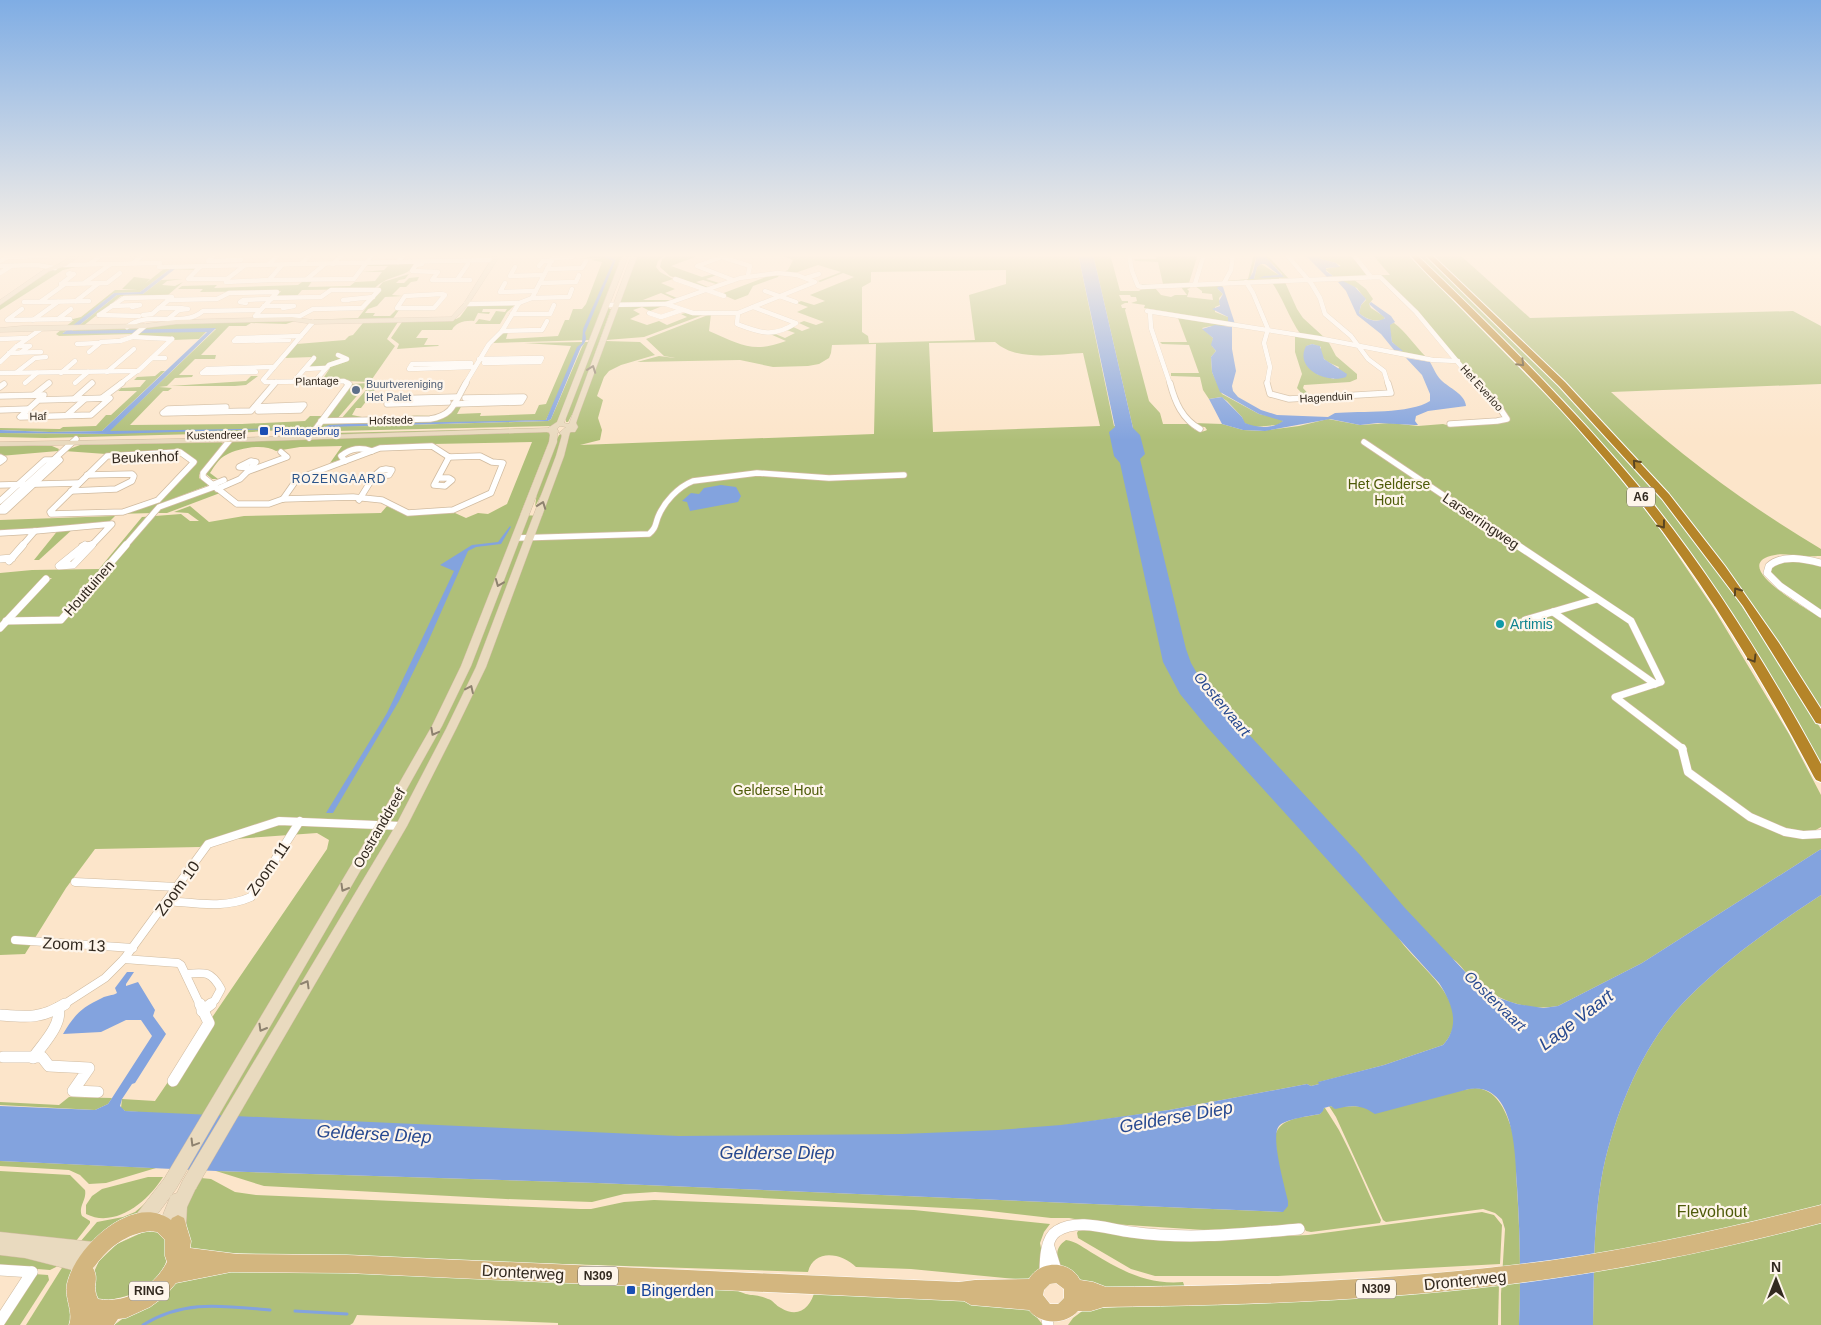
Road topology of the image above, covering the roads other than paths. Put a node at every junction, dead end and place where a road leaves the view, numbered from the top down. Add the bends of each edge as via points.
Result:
1 (13, 316) edge
2 (39, 316) edge
3 (62, 316) edge
4 (101, 316) edge
5 (121, 316) joint
6 (138, 316) edge
7 (172, 316) edge
8 (197, 316) edge
9 (255, 316) edge
10 (275, 316) joint
11 (299, 316) edge
12 (397, 316) edge
13 (456, 316) edge
14 (511, 316) edge
15 (602, 316) edge
16 (612, 316) edge
17 (738, 316) edge
18 (775, 316) edge
19 (1149, 316) edge
20 (1173, 316) edge
21 (1262, 316) edge
22 (1327, 316) edge
23 (1420, 316) edge
24 (1474, 316) edge
25 (1491, 316) edge
26 (294, 317) junction
27 (104, 318) junction
28 (131, 318) junction
29 (58, 319) junction
30 (70, 319) dead end
31 (168, 319) junction
32 (33, 320) junction
33 (393, 321) junction
34 (547, 321) dead end
35 (313, 322) junction
36 (145, 326) junction
37 (127, 327) junction
38 (18, 329) junction
39 (40, 329) junction
40 (0, 330) edge
41 (1267, 331) junction
42 (502, 332) junction
43 (301, 336) junction
44 (132, 337) junction
45 (0, 338) edge
46 (28, 338) junction
47 (273, 339) junction
48 (289, 340) dead end
49 (99, 343) junction
50 (77, 344) dead end
51 (17, 346) junction
52 (1359, 347) junction
53 (134, 349) dead end
54 (21, 352) junction
55 (41, 352) dead end
56 (89, 352) dead end
57 (9, 353) junction
58 (338, 355) dead end
59 (46, 357) dead end
60 (152, 358) junction
61 (165, 358) dead end
62 (314, 358) dead end
63 (479, 359) junction
64 (75, 361) dead end
65 (502, 361) junction
66 (1458, 361) junction
67 (0, 362) edge
68 (484, 363) dead end
69 (472, 365) junction
70 (450, 366) junction
71 (274, 367) junction
72 (325, 368) junction
73 (305, 369) junction
74 (244, 370) junction
75 (138, 371) junction
76 (88, 372) junction
77 (107, 372) junction
78 (256, 372) dead end
79 (0, 373) edge
80 (16, 373) junction
81 (61, 373) junction
82 (37, 374) junction
83 (295, 380) dead end
84 (315, 381) junction
85 (49, 382) dead end
86 (276, 382) junction
87 (25, 383) dead end
88 (75, 383) dead end
89 (92, 383) dead end
90 (33, 395) junction
91 (0, 396) edge
92 (457, 397) junction
93 (86, 398) junction
94 (102, 398) junction
95 (464, 398) dead end
96 (74, 399) junction
97 (40, 400) junction
98 (429, 400) junction
99 (481, 401) junction
100 (451, 403) junction
101 (226, 407) dead end
102 (276, 408) dead end
103 (29, 409) junction
104 (257, 409) junction
105 (0, 410) edge
106 (206, 410) junction
107 (67, 415) junction
108 (321, 421) junction
109 (1450, 424) dead end
110 (1200, 429) dead end
111 (560, 430) junction
112 (311, 435) junction
113 (0, 438) edge
114 (232, 438) junction
115 (73, 441) junction
116 (1364, 442) dead end
117 (0, 444) edge
118 (281, 452) dead end
119 (0, 457) edge
120 (449, 457) junction
121 (53, 460) junction
122 (0, 462) edge
123 (87, 475) junction
124 (904, 475) dead end
125 (374, 476) dead end
126 (438, 478) dead end
127 (224, 480) dead end
128 (79, 483) junction
129 (26, 484) junction
130 (34, 484) junction
131 (0, 485) edge
132 (18, 485) junction
133 (215, 487) junction
134 (71, 491) junction
135 (283, 499) junction
136 (359, 500) junction
137 (0, 501) edge
138 (0, 510) edge
139 (35, 531) junction
140 (0, 533) edge
141 (530, 537) junction
142 (517, 538) junction
143 (93, 544) junction
144 (0, 559) edge
145 (1821, 563) edge
146 (46, 579) dead end
147 (1597, 599) junction
148 (1553, 612) junction
149 (1821, 614) edge
150 (1526, 620) dead end
151 (6, 621) junction
152 (0, 628) edge
153 (1655, 684) junction
154 (1821, 720) edge
155 (1821, 777) edge
156 (300, 821) junction
157 (381, 825) junction
158 (401, 826) junction
159 (1821, 834) edge
160 (74, 882) dead end
161 (177, 887) junction
162 (167, 901) junction
163 (15, 940) dead end
164 (132, 948) junction
165 (124, 959) junction
166 (186, 974) junction
167 (58, 1008) junction
168 (202, 1011) junction
169 (0, 1015) edge
170 (3, 1057) dead end
171 (33, 1058) junction
172 (173, 1081) dead end
173 (98, 1092) dead end
174 (1821, 1214) edge
175 (158, 1224) junction
176 (1300, 1229) dead end
177 (0, 1240) edge
178 (0, 1247) edge
179 (89, 1261) junction
180 (175, 1263) junction
181 (0, 1270) edge
182 (1053, 1301) edge
183 (98, 1318) edge
184 (0, 1321) edge

1 - 32 street via 7,320
2 - 32 street
3 - 29 street
4 - 27 street
5 - 27 street
5 - 28 street
6 - 28 street
7 - 31 street
8 - 31 street
9 - 10 street
10 - 26 street
11 - 26 street
12 - 33 street
13 - 33 main road via 453,319
14 - 42 street, Hofstede
15 - 111 main road, Oostranddreef / RING
111 -> 16 main road, Oostranddreef / RING via 575,414
17 - 18 street via 738,324 767,335 796,324
19 - 110 street via 1172,393 1190,422
20 - 41 street
21 - 41 street
22 - 52 street
23 - 66 street, Het Everloo
24 -> 155 highway, A6 via 1591,436 1642,498 1738,634 1791,720
154 -> 25 highway, A6 via 1733,586 1643,471
26 - 35 main road
26 - 36 main road
27 - 28 street
28 - 31 street
28 - 37 street
29 - 30 street
29 - 32 street
32 - 38 street
33 - 35 main road
34 - 42 street via 542,330
35 - 43 street, Plantage
36 - 37 main road
36 - 44 street
37 - 39 main road
38 - 39 main road
38 - 40 main road
39 - 46 street
41 - 52 street
41 - 52 street, Hagenduin via 1263,344 1270,365 1266,388 1271,395 1281,398 1390,394 1384,371 1368,360
42 - 63 street, Hofstede
43 - 47 street
43 - 71 street, Plantage
44 - 49 street
44 - 60 street, Haf via 172,339
45 - 46 street
46 - 51 street
47 - 47 street via 237,338 234,341
47 - 48 street
49 - 50 street
49 - 56 street
51 - 54 street via 30,346
51 - 57 street
52 - 66 street via 1433,360
53 - 77 street
54 - 55 street
54 - 57 street
57 - 67 street
58 - 72 street via 347,360
59 - 80 street via 35,358
60 - 61 street
60 - 75 street, Haf
62 - 73 street
63 - 65 street
63 - 69 street, Hofstede
64 - 81 street
65 - 65 street via 542,358 540,362
65 - 68 street
66 - 109 street, Het Everloo via 1507,419
69 - 70 street
69 - 92 street, Hofstede
70 - 70 street via 409,369 412,364
71 - 74 street
71 - 86 street, Plantage via 263,380
72 - 73 street
72 - 84 street
73 - 83 street
74 - 74 street via 207,369 202,373
74 - 78 street
75 - 77 street
75 - 94 street, Haf
76 - 77 street
76 - 81 street
76 - 88 street
79 - 80 street
80 - 82 street
81 - 82 street
82 - 87 street
84 - 86 street, Plantage
84 - 108 street, Plantage via 344,381 349,384
85 - 90 street, Haf
86 - 104 street, Plantage
89 - 96 street
90 - 91 street, Haf
90 - 97 street, Haf via 44,395
92 - 98 street, Hofstede
92 - 100 street, Hofstede
93 - 94 street, Haf
93 - 96 street, Haf
93 - 107 street, Haf
94 - 107 street, Haf via 110,398 91,414
95 - 99 street, Hofstede
96 - 97 street, Haf
97 - 103 street, Haf
98 - 98 street, Hofstede via 390,399 387,404
98 - 100 street, Hofstede
99 - 99 street, Hofstede via 524,397 521,402
99 - 100 street, Hofstede
100 - 108 street, Hofstede via 448,414 436,418
101 - 106 street
102 - 104 street
103 - 105 street, Haf
103 - 107 street, Haf via 20,416
104 - 106 street
106 - 106 street via 163,413 168,409
108 - 112 street, Plantage
111 - 112 main road, Kustendreef
111 - 112 main road, Kustendreef
141 -> 111 main road, Oostranddreef / RING
111 - 142 main road, Oostranddreef / RING
112 - 114 main road, Kustendreef
113 - 115 main road, Kustendreef
114 - 115 main road, Kustendreef
114 - 133 street via 203,473 203,477
115 - 117 main road, Kustendreef
115 - 121 street
116 - 147 street, Larserringweg
118 - 133 street via 287,457 250,470 240,480
119 - 122 street via 4,458
120 - 126 street
120 - 135 street via 432,446 380,448 297,479
120 - 136 street via 480,456 504,464 491,493 453,510 408,513 382,500
121 - 129 street
121 - 130 street via 60,460
121 - 132 street via 45,460
123 - 128 street, Beukenhof
123 - 134 street, Beukenhof via 134,476 132,482 116,489
123 - 134 street, Beukenhof via 110,455 180,452 194,462 162,498 123,512 51,514
124 - 141 street via 829,478 756,473 698,480 678,490 649,534
125 - 136 street
127 - 133 street
128 - 130 street
128 - 134 street, Beukenhof
129 - 130 street
129 - 132 street
129 - 138 street
130 - 138 street via 5,511
131 - 132 street
132 - 137 street
133 - 135 street via 237,504 269,504
133 - 151 street, Houttuinen via 165,504 153,514 61,620
135 - 136 street via 353,497
139 - 140 street
139 - 143 street via 112,524
139 - 144 street via 11,559
141 - 142 street
158 -> 141 main road, Oostranddreef / RING via 481,667
142 -> 157 main road, Oostranddreef / RING via 466,666 437,726
143 - 143 street via 82,545 59,566 73,565
145 - 149 street via 1779,560 1770,562 1766,573
146 - 151 street
147 - 148 street
147 - 153 street, Larserringweg via 1631,621 1662,682
148 - 150 street
148 - 153 street
151 - 152 street
153 - 159 street via 1615,698 1680,746 1688,772 1759,823 1794,834
156 - 157 street, Zoom 10
156 - 161 street, Zoom 10 via 264,824 208,844
156 - 162 street, Zoom 11 via 251,897 242,902 221,904
157 - 158 street, Zoom 10
157 -> 175 main road, Oostranddreef / RING via 167,1189
175 -> 158 main road, Oostranddreef / RING via 187,1188
160 - 161 street
161 - 162 street, Zoom 10
162 - 164 street, Zoom 10
163 - 164 street, Zoom 13
164 - 165 street, Zoom 10
165 - 166 street via 178,963
165 - 167 street, Zoom 10 via 105,978
166 - 168 street
166 - 168 street via 210,974 221,989 215,1000
167 - 169 street, Zoom 10 via 29,1017
167 - 171 street via 58,1022
168 - 172 street via 209,1023
170 - 171 street
171 - 173 street via 42,1058 49,1066 89,1068 73,1091
174 - 182 main road, Dronterweg / N309 via 1628,1258 1482,1279 1313,1293
175 - 179 main road, RING via 140,1228 111,1242
175 - 180 main road via 174,1239
176 - 182 street via 1210,1237 1171,1236 1074,1224 1055,1232 1050,1240 1045,1259
177 - 179 main road
178 - 179 main road
179 - 183 main road, RING via 76,1292
180 - 182 main road, Dronterweg / N309 via 347,1264 960,1292
180 - 183 main road, RING via 157,1292 148,1299 134,1307
181 - 184 street via 32,1272

